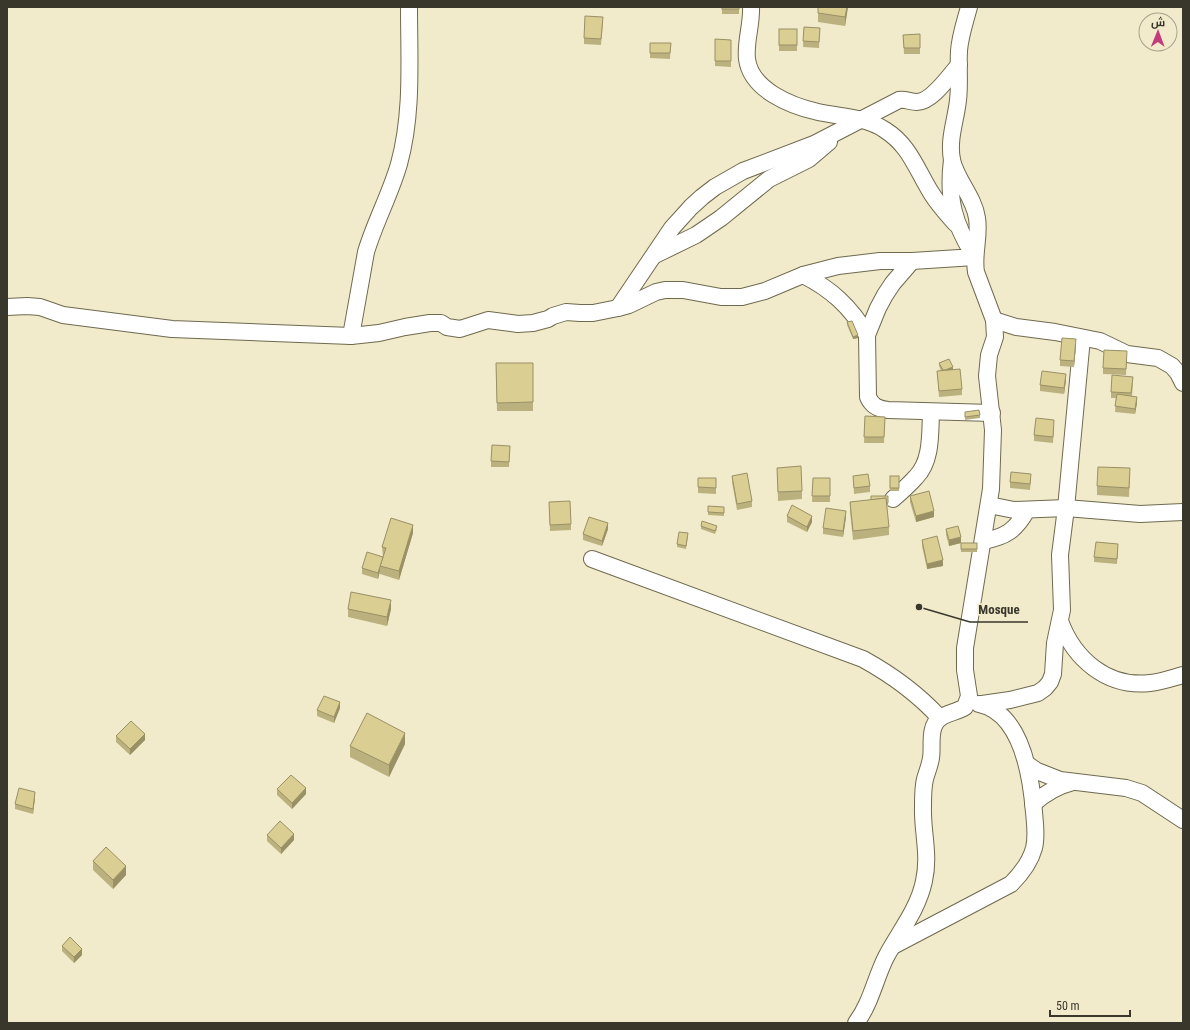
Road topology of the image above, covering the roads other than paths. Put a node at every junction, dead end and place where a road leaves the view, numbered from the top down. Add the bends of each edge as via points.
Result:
1 (409, 7) edge
2 (751, 7) edge
3 (969, 7) edge
4 (958, 66) junction
5 (861, 120) junction
6 (838, 132) junction
7 (952, 160) junction
8 (958, 227) junction
9 (655, 255) junction
10 (975, 256) junction
11 (912, 261) junction
12 (803, 275) junction
13 (7, 307) edge
14 (618, 308) junction
15 (994, 320) junction
16 (867, 335) junction
17 (351, 336) junction
18 (1082, 338) junction
19 (1183, 383) edge
20 (931, 412) junction
21 (992, 413) junction
22 (893, 499) dead end
23 (989, 505) junction
24 (1066, 508) junction
25 (1027, 510) junction
26 (1183, 512) edge
27 (983, 540) junction
28 (592, 559) dead end
29 (1060, 621) junction
30 (1183, 675) edge
31 (975, 703) junction
32 (940, 718) junction
33 (1027, 764) junction
34 (1072, 782) junction
35 (1033, 804) junction
36 (1183, 820) edge
37 (893, 946) junction
38 (856, 1023) edge

1 - 17 street via 410,97 404,141 393,185 366,252
2 - 5 street via 747,58 751,72 760,85 800,107
3 - 4 street via 961,36
4 - 5 street via 931,96 924,100 898,100
4 - 7 street via 958,99 952,132
5 - 6 street
5 - 8 street via 874,123 886,130 906,148 940,206
6 - 9 street via 809,159 770,179 709,227 683,243
6 - 9 street via 814,144 758,164 715,187 681,217
7 - 8 street via 950,194
7 - 10 street via 977,216 978,238
8 - 10 street
9 - 14 street
10 - 11 street
10 - 15 street via 976,272
11 - 12 street via 852,264
11 - 16 street via 885,295
12 - 14 street via 754,295 731,298 683,290 666,290
12 - 16 street via 829,289 840,299 860,322
13 - 17 street via 40,307 63,315 172,329
14 - 17 street via 593,313 560,313 541,322 526,324 488,320 460,329 447,327 441,323 430,323
15 - 18 street via 1016,327
15 - 21 street via 995,337 987,365
16 - 20 street via 868,397 871,403 881,410
18 - 19 street via 1100,341 1127,354 1158,358 1172,366
18 - 24 street
20 - 21 street
20 - 22 street via 926,462 917,477
21 - 23 street via 993,450
23 - 25 street
23 - 27 street
24 - 25 street
24 - 26 street via 1140,514
24 - 29 street via 1060,554
25 - 27 street via 1010,532 997,538
27 - 31 street via 965,648 969,696
28 - 32 street via 863,660 904,685
29 - 30 street via 1078,654 1086,662 1116,680 1150,683
29 - 31 street via 1055,643 1053,674 1045,688 1038,693 996,703
31 - 32 street
31 - 33 street via 994,710 1005,719 1018,741
32 - 37 street via 932,732 931,759 923,793 926,851 924,881 914,910
33 - 34 street via 1048,776
33 - 35 street
34 - 35 street via 1051,790
34 - 36 street via 1126,788 1142,793
35 - 37 street via 1034,848 1021,874 998,892
37 - 38 street

